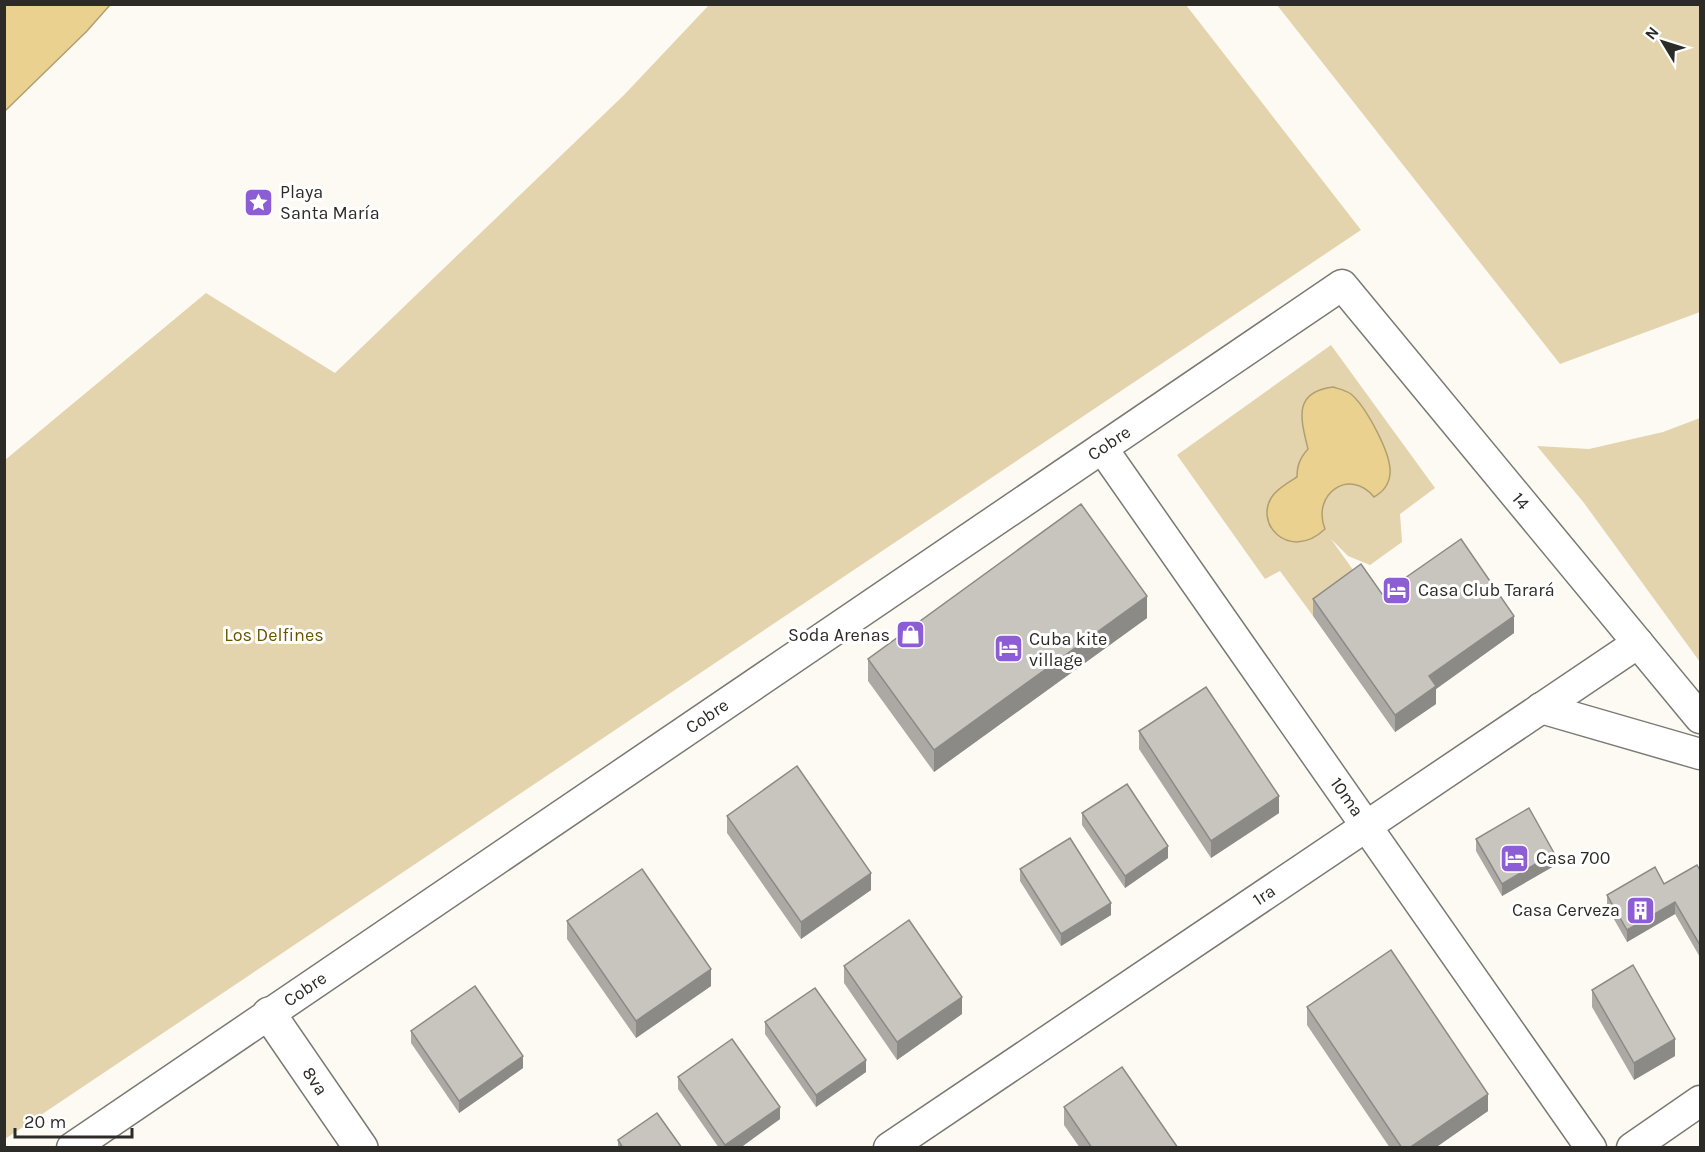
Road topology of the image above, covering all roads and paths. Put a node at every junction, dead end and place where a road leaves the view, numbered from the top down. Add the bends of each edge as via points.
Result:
1 (1342, 285) joint
2 (1102, 447) junction
3 (1638, 643) junction
4 (1541, 708) junction
5 (1701, 718) edge
6 (1701, 754) edge
7 (1366, 825) junction
8 (269, 1014) junction
9 (1701, 1101) edge
10 (72, 1148) edge
11 (361, 1148) edge
12 (889, 1148) edge
13 (1592, 1148) edge
14 (1632, 1148) edge

1 - 2 street, Cobre
1 - 3 street, 14
2 - 7 street, 10ma
2 - 8 street, Cobre
3 - 4 street, 1ra
3 - 5 street, 14
4 - 6 street
4 - 7 street, 1ra
7 - 12 street, 1ra
7 - 13 street, 10ma
8 - 10 street, Cobre
8 - 11 street, 8va
9 - 14 street

